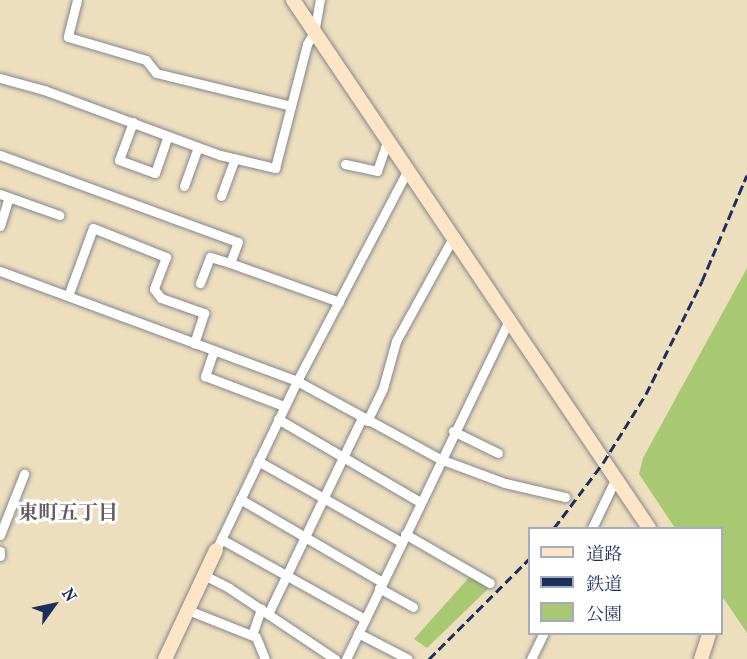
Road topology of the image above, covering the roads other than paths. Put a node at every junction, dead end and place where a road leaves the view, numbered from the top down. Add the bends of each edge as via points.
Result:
1 (77, 0) edge
2 (293, 0) edge
3 (320, 0) edge
4 (314, 33) junction
5 (0, 78) edge
6 (291, 106) junction
7 (133, 122) junction
8 (168, 136) junction
9 (388, 139) junction
10 (198, 147) junction
11 (0, 155) edge
12 (234, 158) junction
13 (345, 164) dead end
14 (408, 170) junction
15 (184, 186) dead end
16 (4, 196) edge
17 (221, 196) dead end
18 (60, 215) dead end
19 (0, 226) edge
20 (454, 237) junction
21 (230, 263) junction
22 (0, 271) edge
23 (200, 283) dead end
24 (68, 296) junction
25 (339, 302) junction
26 (510, 318) junction
27 (194, 343) junction
28 (214, 350) junction
29 (297, 381) junction
30 (284, 406) junction
31 (278, 419) junction
32 (364, 419) junction
33 (453, 431) junction
34 (498, 453) dead end
35 (344, 458) junction
36 (440, 459) junction
37 (258, 461) junction
38 (24, 474) dead end
39 (615, 480) junction
40 (565, 496) dead end
41 (240, 499) junction
42 (325, 499) junction
43 (420, 502) junction
44 (592, 527) edge
45 (648, 527) edge
46 (0, 535) edge
47 (306, 538) junction
48 (403, 538) junction
49 (219, 544) junction
50 (0, 550) edge
51 (0, 556) edge
52 (204, 575) junction
53 (288, 576) junction
54 (490, 583) dead end
55 (381, 585) junction
56 (413, 607) dead end
57 (188, 610) junction
58 (265, 612) junction
59 (365, 619) junction
60 (358, 633) junction
61 (252, 635) junction
62 (542, 635) edge
63 (708, 635) edge
64 (165, 659) edge
65 (265, 659) edge
66 (334, 659) edge
67 (346, 659) edge
68 (408, 659) edge
69 (531, 659) edge
70 (701, 659) edge

1 - 6 street via 68,37 146,60 156,73
2 - 4 street
3 - 4 street
4 - 6 street via 307,44
4 - 9 street
5 - 7 street
6 - 12 street via 275,168
7 - 8 street
7 - 8 street via 119,160 155,173
8 - 10 street
9 - 13 street via 377,171
9 - 14 street
10 - 12 street
10 - 15 street
11 - 21 street via 238,242
12 - 17 street
14 - 20 street
14 - 25 street
16 - 18 street
16 - 19 street
20 - 26 street
20 - 32 street via 396,341 383,388
21 - 23 street via 210,256
21 - 25 street
22 - 24 street
24 - 27 street
24 - 27 street via 93,228 166,257 154,288 161,298 204,313
25 - 29 street
26 - 33 street
26 - 39 street
27 - 28 street
28 - 29 street
28 - 30 street via 205,376
29 - 30 street
29 - 32 street
30 - 31 street
31 - 35 street
31 - 37 street
32 - 35 street
32 - 36 street
33 - 34 street
33 - 36 street
35 - 42 street
35 - 43 street
36 - 40 street via 505,483
36 - 43 street
37 - 41 street
37 - 42 street
38 - 46 street
39 - 44 street
39 - 45 street
41 - 47 street
41 - 49 street
42 - 47 street
42 - 48 street
43 - 48 street
47 - 53 street
47 - 55 street
48 - 54 street
48 - 55 street
49 - 52 street
49 - 53 street
50 - 51 street
52 - 57 street
52 - 58 street
53 - 58 street
53 - 59 street
55 - 56 street
55 - 59 street
57 - 61 street
57 - 64 street
58 - 61 street
58 - 66 street
59 - 60 street
60 - 67 street
60 - 68 street
61 - 65 street
62 - 69 street
63 - 70 street

